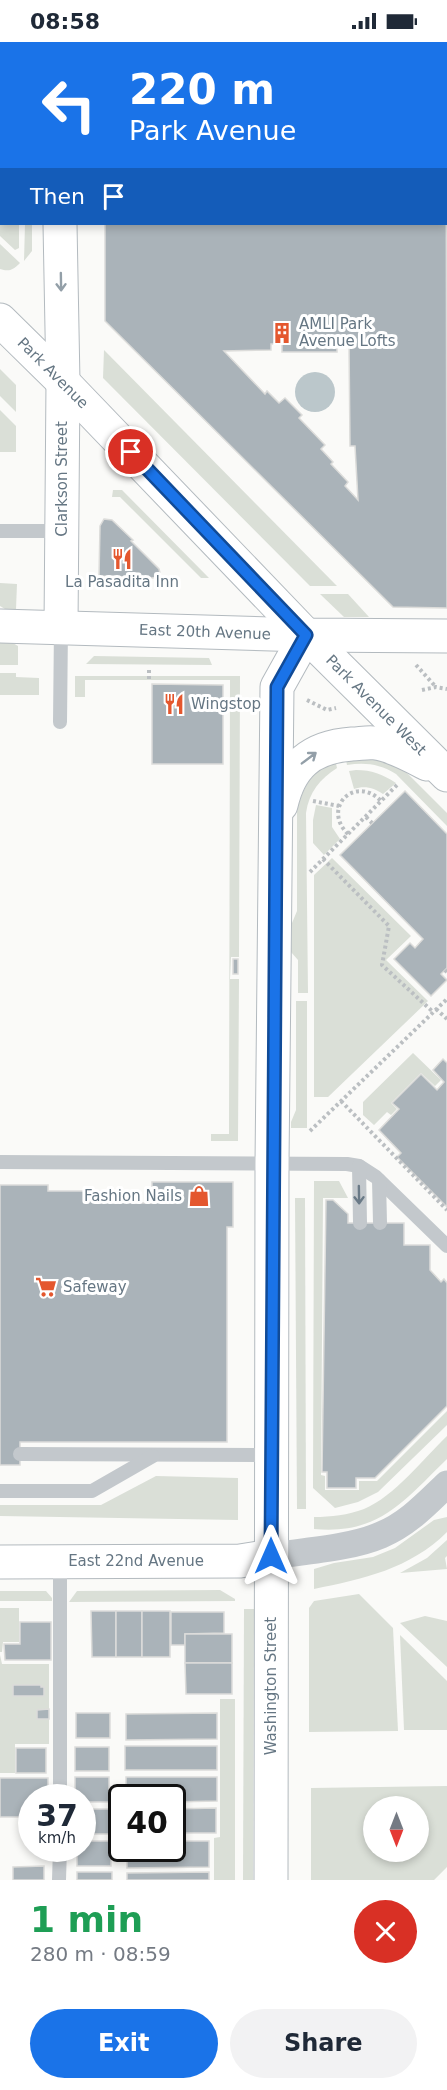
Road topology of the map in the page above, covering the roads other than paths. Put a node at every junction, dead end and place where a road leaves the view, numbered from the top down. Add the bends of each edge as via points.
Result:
1 (60, 225) edge
2 (0, 320) edge
3 (63, 382) junction
4 (0, 531) edge
5 (62, 531) junction
6 (0, 626) edge
7 (61, 627) junction
8 (306, 635) junction
9 (447, 636) edge
10 (60, 722) dead end
11 (447, 775) edge
12 (276, 828) junction
13 (0, 1162) edge
14 (272, 1163) junction
15 (359, 1167) junction
16 (379, 1180) junction
17 (360, 1223) dead end
18 (380, 1223) dead end
19 (447, 1246) edge
20 (20, 1454) dead end
21 (154, 1455) junction
22 (272, 1455) junction
23 (447, 1484) edge
24 (0, 1491) edge
25 (271, 1556) junction
26 (60, 1561) junction
27 (0, 1562) edge
28 (60, 1784) edge
29 (60, 1862) edge
30 (60, 1880) edge
31 (271, 1880) edge

1 -> 3 street, Clarkson Street
2 - 3 street, Park Avenue
3 - 5 street, Clarkson Street
3 - 8 street, Park Avenue
4 - 5 lane
5 - 7 street, Clarkson Street
6 - 7 street, East 20th Avenue
7 - 8 street, East 20th Avenue
7 - 10 lane
8 - 9 street, East 20th Avenue
8 - 11 street, Park Avenue West
8 - 12 street, Washington Street via 277,687
12 -> 11 street via 285,787 296,768 315,753 337,745 376,743 411,755
12 - 14 street, Washington Street
13 - 14 lane
14 - 15 lane via 343,1163
14 - 22 street, Washington Street
15 - 16 lane
15 -> 17 lane
16 - 18 lane
16 - 19 lane
20 - 21 lane
21 - 22 lane
21 - 24 lane via 92,1491
22 - 25 street, Washington Street
23 - 25 street via 420,1511 382,1535 362,1542
25 - 26 street, East 22nd Avenue via 240,1561
25 - 31 street, Washington Street
26 - 27 street, East 22nd Avenue
26 - 28 lane
29 - 30 lane

